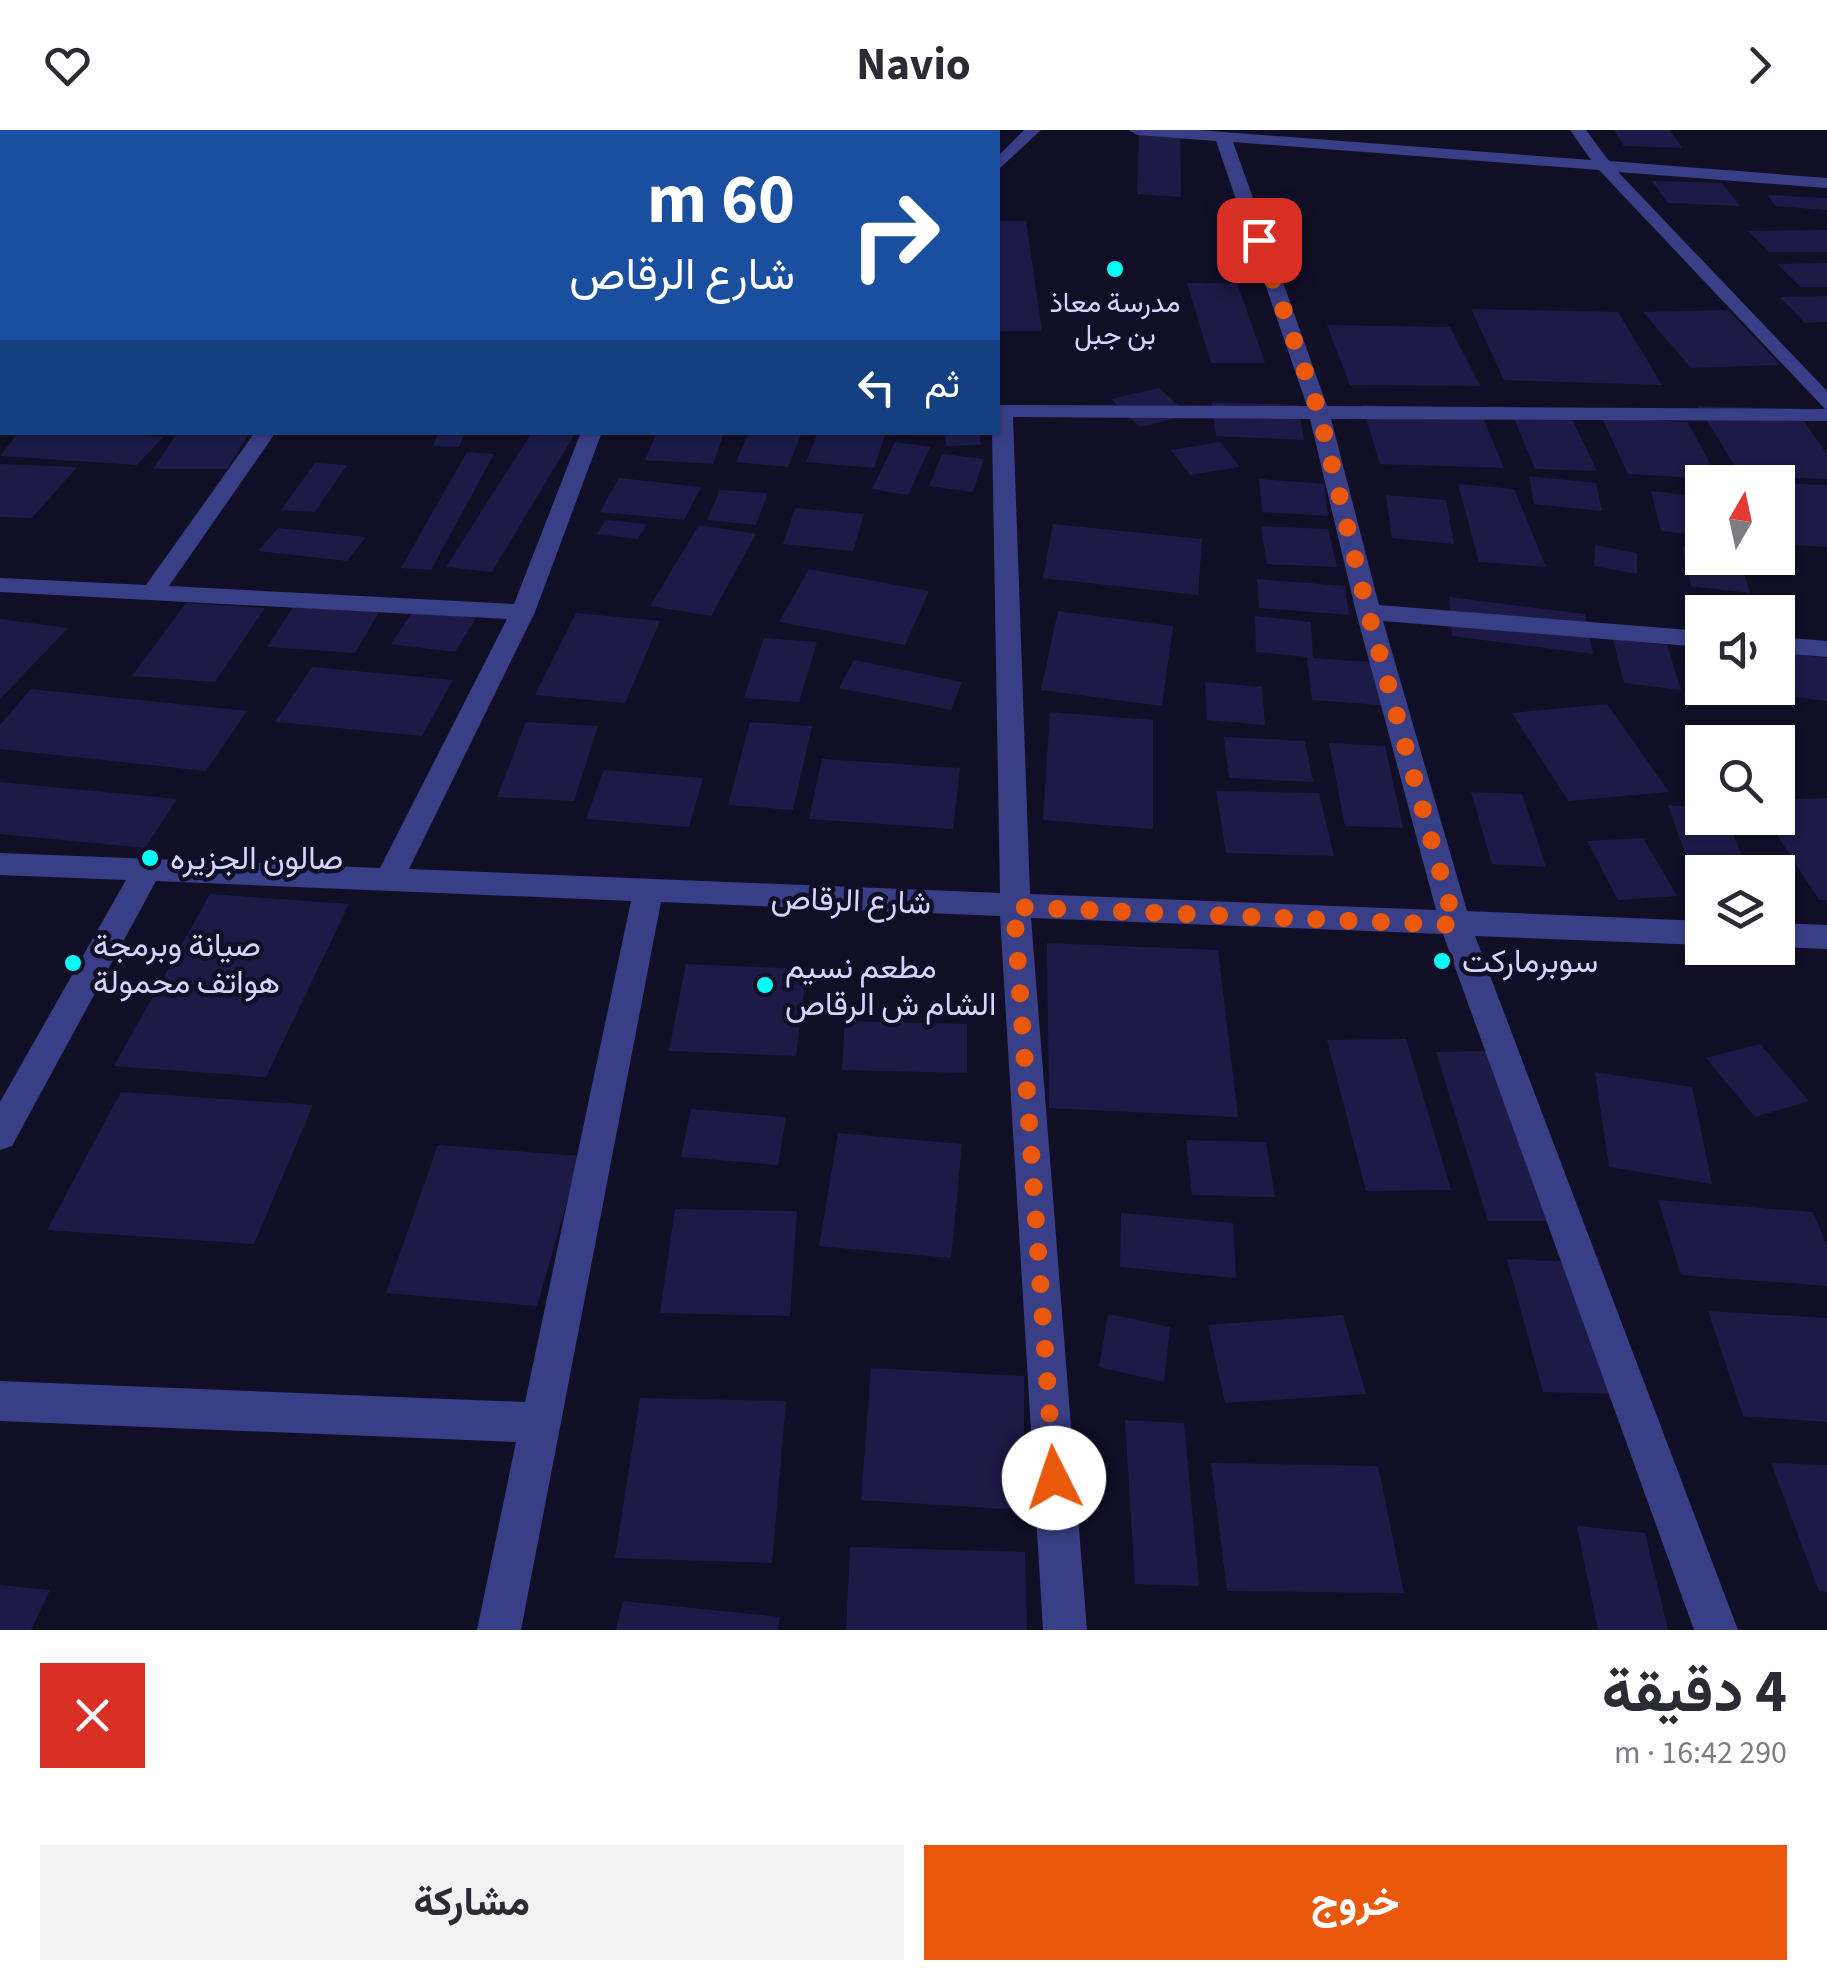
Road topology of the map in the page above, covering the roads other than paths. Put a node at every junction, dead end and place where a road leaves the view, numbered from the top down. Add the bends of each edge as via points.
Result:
1 (1034, 130) edge
2 (1137, 130) edge
3 (1578, 130) edge
4 (1224, 137) junction
5 (1000, 163) edge
6 (1603, 165) junction
7 (1827, 183) edge
8 (1827, 403) edge
9 (1000, 411) edge
10 (1319, 412) junction
11 (1827, 415) edge
12 (264, 435) edge
13 (591, 435) edge
14 (0, 585) edge
15 (151, 595) junction
16 (523, 612) junction
17 (1368, 612) junction
18 (1685, 638) edge
19 (1795, 646) edge
20 (1827, 649) edge
21 (0, 864) edge
22 (147, 870) junction
23 (390, 877) junction
24 (648, 892) junction
25 (1014, 907) junction
26 (1455, 925) junction
27 (1685, 932) edge
28 (1795, 936) edge
29 (1827, 937) edge
30 (0, 1135) edge
31 (0, 1401) edge
32 (543, 1423) junction
33 (499, 1630) edge
34 (1064, 1630) edge
35 (1716, 1630) edge

1 - 5 street
2 - 4 street
3 - 6 street
4 - 6 street
4 - 10 street
6 - 7 street
6 - 8 street
9 - 10 street
9 - 25 street
10 - 11 street
10 - 17 street
12 - 15 street
13 - 16 street
14 - 15 street
15 - 16 street
16 - 23 street
17 - 18 street
17 - 26 street
19 - 20 street
21 - 22 street, شارع الرقاص
22 - 23 street, شارع الرقاص
22 - 30 street
23 - 24 street, شارع الرقاص
24 - 25 street, شارع الرقاص
24 - 32 street
25 - 26 street, شارع الرقاص
25 - 34 street
26 - 27 street, شارع الرقاص
26 - 35 street
28 - 29 street
31 - 32 street
32 - 33 street

